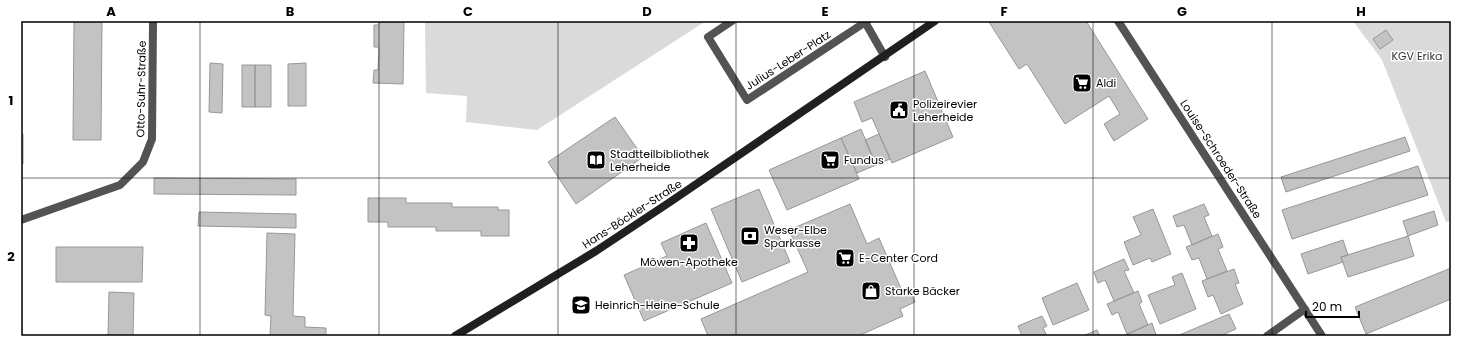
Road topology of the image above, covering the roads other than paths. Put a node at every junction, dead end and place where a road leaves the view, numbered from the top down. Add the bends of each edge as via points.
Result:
1 (153, 21) edge
2 (732, 21) edge
3 (935, 21) edge
4 (1118, 21) edge
5 (866, 22) edge
6 (885, 57) junction
7 (21, 220) edge
8 (1305, 309) junction
9 (455, 336) edge
10 (1267, 336) edge
11 (1322, 336) edge

1 - 7 street, Otto-Suhr-Straße via 152,139 143,162 120,185
2 - 5 street, Julius-Leber-Platz via 708,37 747,100
3 - 6 street, Hans-Böckler-Straße
4 - 8 street, Louise-Schroeder-Straße
5 - 6 street
6 - 9 street, Hans-Böckler-Straße via 596,251
8 - 10 street
8 - 11 street, Louise-Schroeder-Straße

